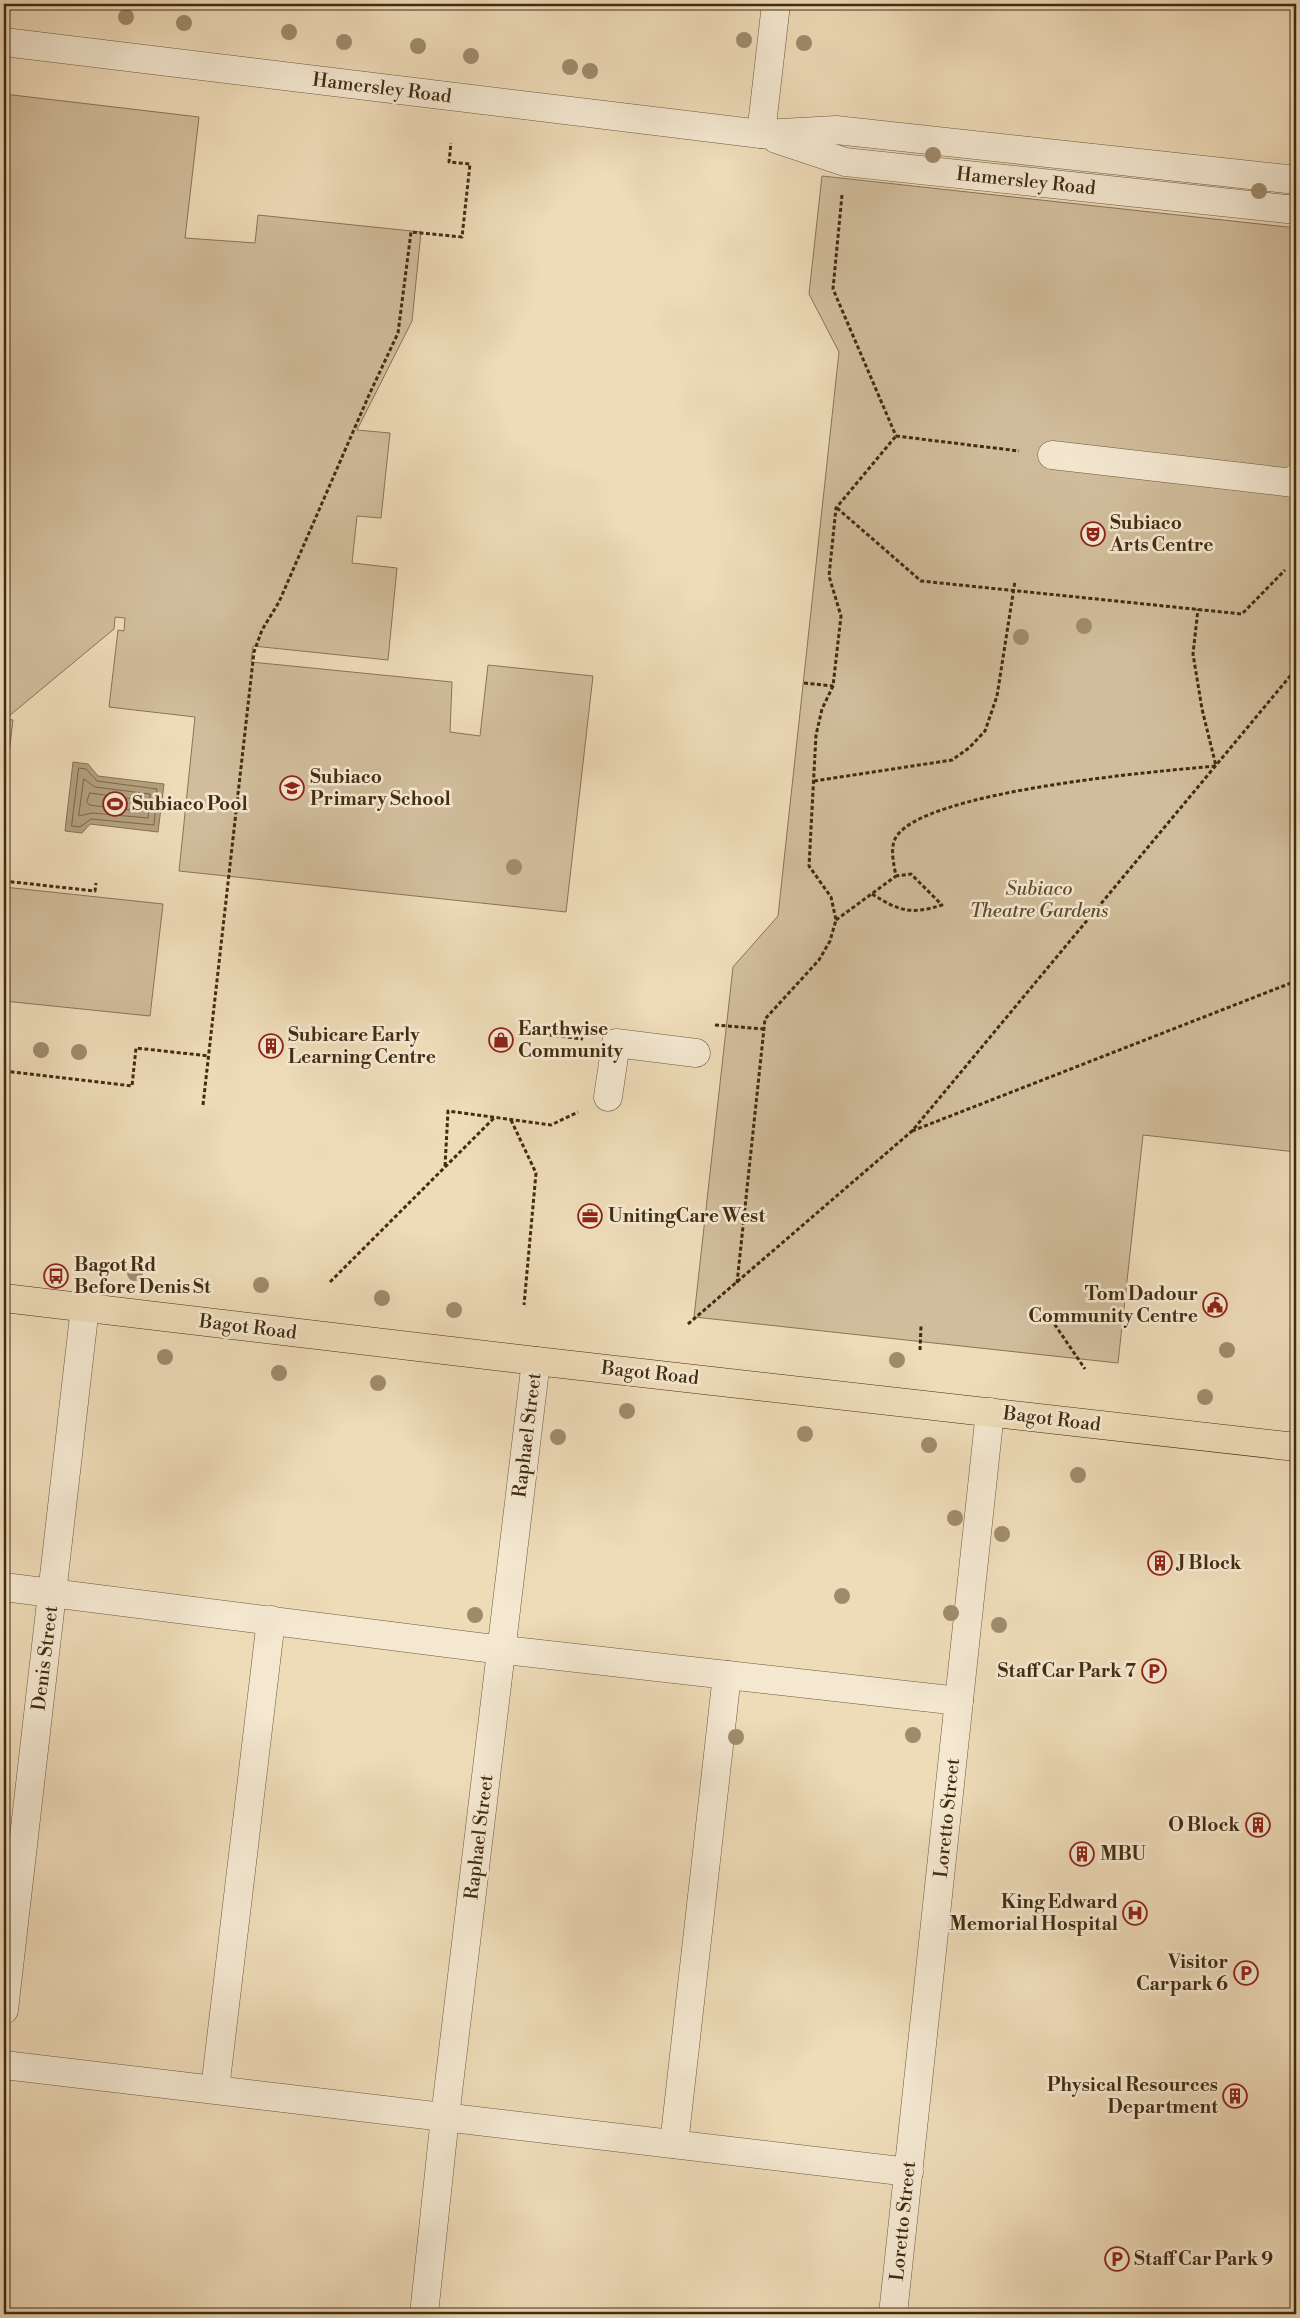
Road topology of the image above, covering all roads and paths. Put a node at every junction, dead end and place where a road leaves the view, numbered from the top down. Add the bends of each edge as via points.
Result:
1 (776, 4) edge
2 (4, 42) edge
3 (761, 134) junction
4 (450, 143) dead end
5 (1296, 180) edge
6 (842, 189) dead end
7 (1296, 210) edge
8 (896, 436) junction
9 (1052, 455) joint
10 (1296, 478) edge
11 (836, 508) junction
12 (1285, 570) dead end
13 (1015, 581) dead end
14 (1198, 609) junction
15 (1296, 669) edge
16 (804, 683) dead end
17 (833, 686) junction
18 (1216, 766) junction
19 (814, 781) junction
20 (896, 876) junction
21 (4, 881) edge
22 (96, 883) dead end
23 (872, 894) junction
24 (836, 920) junction
25 (1296, 981) edge
26 (713, 1024) dead end
27 (764, 1029) junction
28 (542, 1034) dead end
29 (616, 1043) junction
30 (696, 1053) dead end
31 (208, 1056) junction
32 (4, 1071) edge
33 (608, 1096) joint
34 (203, 1105) dead end
35 (495, 1117) junction
36 (511, 1120) junction
37 (912, 1131) junction
38 (446, 1166) junction
39 (330, 1282) dead end
40 (737, 1282) junction
41 (4, 1298) edge
42 (524, 1305) dead end
43 (85, 1307) junction
44 (1051, 1319) dead end
45 (688, 1324) dead end
46 (921, 1326) dead end
47 (920, 1350) dead end
48 (536, 1361) junction
49 (1085, 1370) dead end
50 (990, 1412) junction
51 (1296, 1447) edge
52 (4, 1587) edge
53 (52, 1593) junction
54 (271, 1620) junction
55 (501, 1649) junction
56 (727, 1675) junction
57 (959, 1700) junction
58 (4, 2010) edge
59 (4, 2065) edge
60 (215, 2089) junction
61 (445, 2117) junction
62 (674, 2144) junction
63 (908, 2172) junction
64 (424, 2314) edge
65 (893, 2314) edge

1 - 3 street
2 - 3 street, Hamersley Road
3 - 5 street, Hamersley Road via 836,130
3 - 7 street, Hamersley Road via 845,162
4 - 31 path via 449,162 470,164 462,237 410,232 398,333 254,652
6 - 8 path via 833,289
8 - 9 path
8 - 11 path
9 - 10 street via 1294,483
11 - 14 path via 921,580
11 - 17 path via 830,576 841,616
12 - 14 path via 1242,614
13 - 19 path, bridge via 997,696 985,731 969,748 952,760
14 - 18 path via 1193,654
15 - 18 path
16 - 17 path
17 - 19 path via 822,709 816,735
18 - 20 path via 1022,790 920,818 904,828 895,839
18 - 37 path
19 - 24 path via 809,866 831,896
20 - 23 path
20 - 23 path via 912,874 942,905 922,912 904,910
21 - 22 path via 95,891
23 - 24 path
24 - 27 path via 830,941 819,960 765,1019
25 - 37 path
26 - 27 path
27 - 40 path
28 - 29 path
29 - 30 street
29 - 33 street
31 - 32 path via 136,1048 132,1086
31 - 34 path
33 - 36 path via 551,1125
35 - 36 path
35 - 38 path
35 - 38 path via 448,1110
36 - 42 path via 536,1173
37 - 40 path
38 - 39 path
40 - 45 path
41 - 43 main road, Bagot Road
43 - 48 main road, Bagot Road
43 - 53 street, Denis Street
44 - 49 path
46 - 47 path
48 - 50 main road, Bagot Road
48 - 55 street, Raphael Street
50 - 51 main road, Bagot Road
50 - 57 street, Loretto Street
52 - 53 street
53 - 54 street
53 - 58 street, Denis Street
54 - 55 street
54 - 60 street
55 - 56 street
55 - 61 street, Raphael Street
56 - 57 street
56 - 62 street
57 - 63 street, Loretto Street
59 - 60 street
60 - 61 street
61 - 62 street
61 - 64 street, Raphael Street
62 - 63 street
63 - 65 street, Loretto Street

